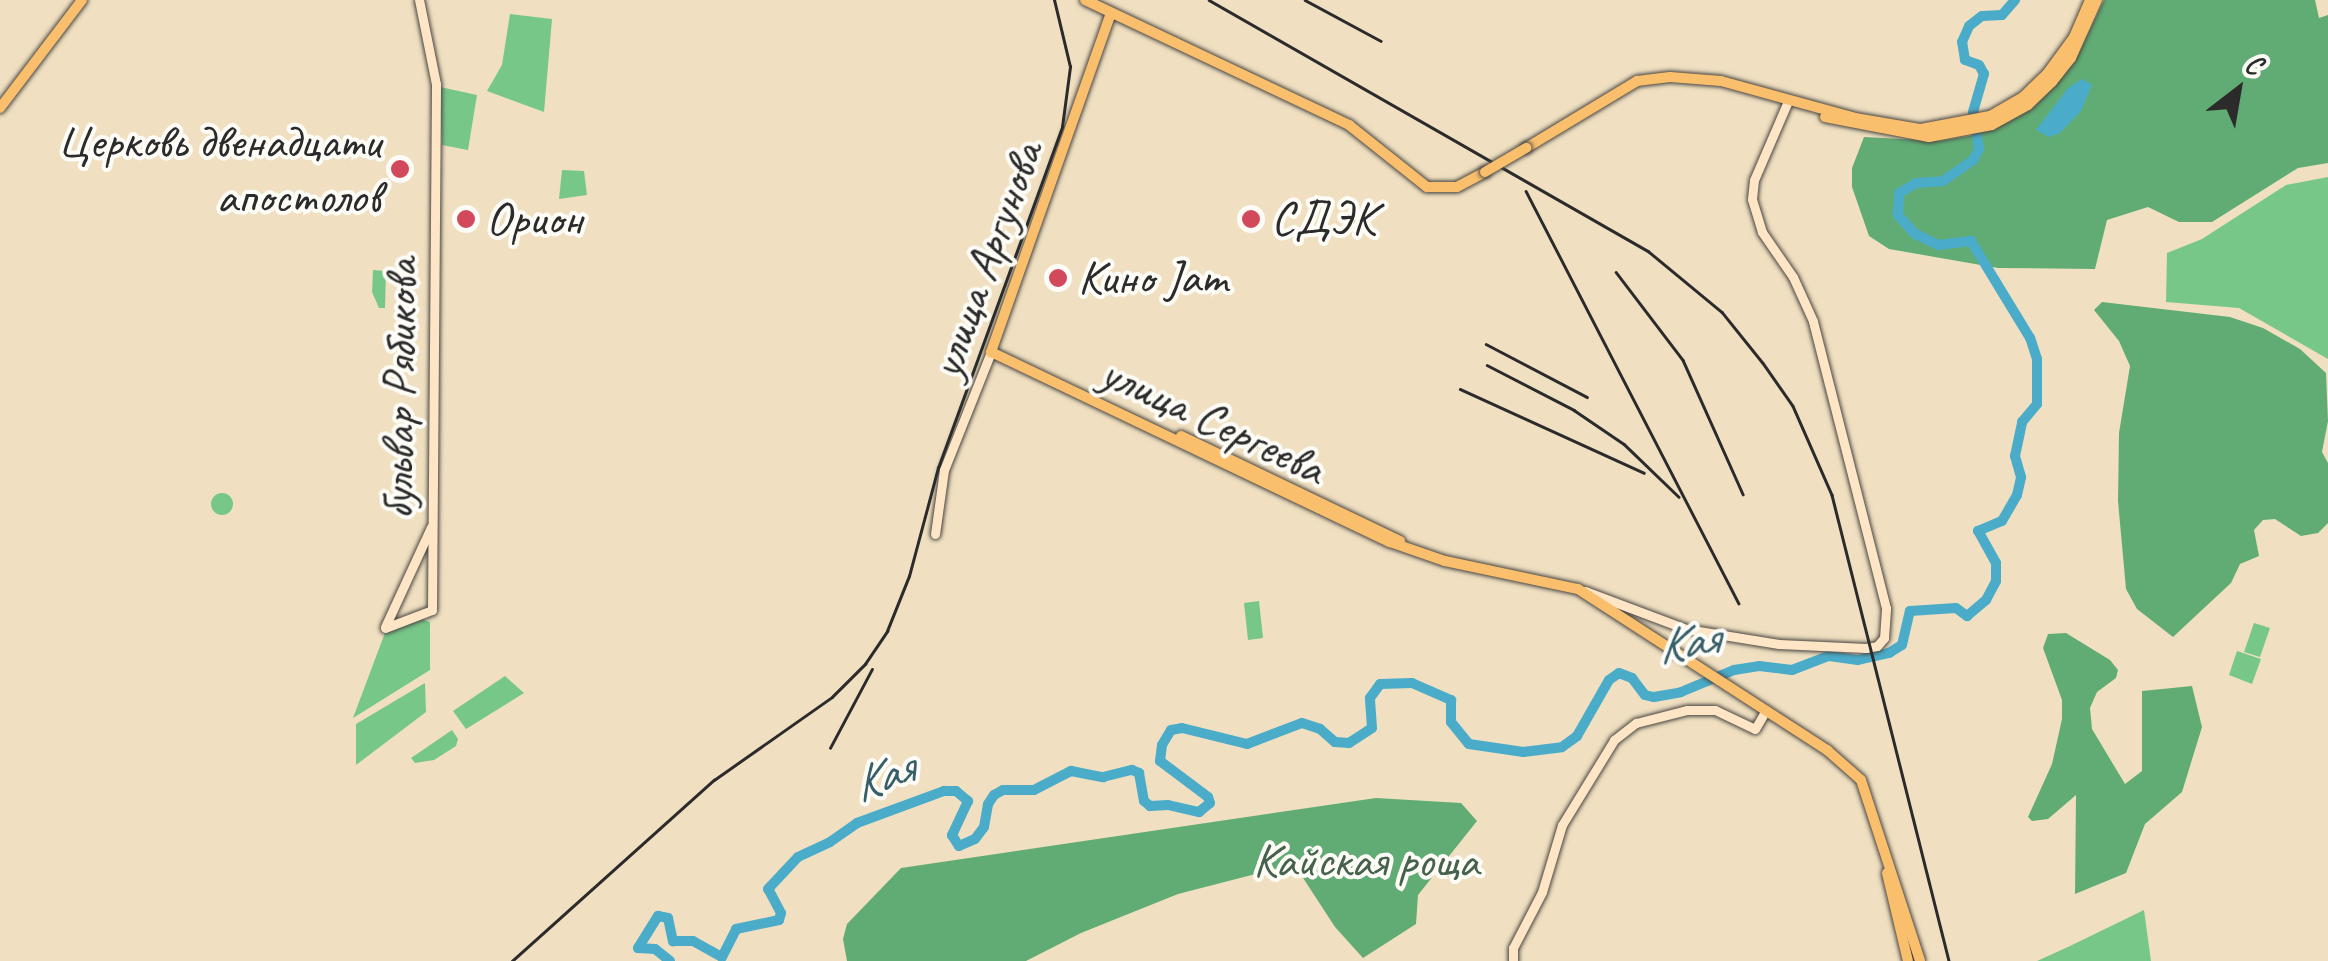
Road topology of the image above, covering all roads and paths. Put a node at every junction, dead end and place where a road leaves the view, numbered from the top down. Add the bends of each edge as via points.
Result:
1 (82, 0) edge
2 (420, 0) edge
3 (1085, 0) edge
4 (2094, 0) edge
5 (1111, 12) junction
6 (1787, 104) junction
7 (0, 108) edge
8 (1991, 120) junction
9 (992, 352) junction
10 (1047, 378) junction
11 (432, 525) junction
12 (935, 534) dead end
13 (1407, 546) junction
14 (1578, 589) junction
15 (1648, 612) junction
16 (1639, 628) junction
17 (1765, 712) junction
18 (1900, 906) junction
19 (1512, 961) edge
20 (1908, 961) edge
21 (1920, 961) edge

1 - 7 main road
2 - 11 street, бульвар Рябикова via 436,84
3 - 5 main road
4 - 8 main road via 2047,74
4 - 8 main road via 2088,24 2052,82 2028,104
5 - 6 main road, bridge via 1351,126 1427,187 1457,187 1637,82 1689,78
5 - 9 main road, улица Аргунова
6 - 8 main road via 1929,137
6 - 15 street via 1752,200 1762,232 1813,320 1886,608 1884,638 1866,648 1779,644 1686,629
9 - 10 main road, улица Сергеева
9 - 12 street, улица Аргунова via 944,470
10 - 13 main road, улица Сергеева
10 - 13 main road, улица Сергеева
11 - 11 street, бульвар Рябикова via 385,628 432,610
13 - 14 main road, улица Сергеева via 1445,561
14 - 15 street
14 - 16 main road, улица Сергеева
15 - 16 street
16 - 17 main road, улица Сергеева
17 - 18 main road, улица Сергеева via 1861,780
17 - 19 street via 1755,729 1714,710 1688,710 1636,723 1614,740 1562,825
18 - 20 main road
18 - 21 main road

